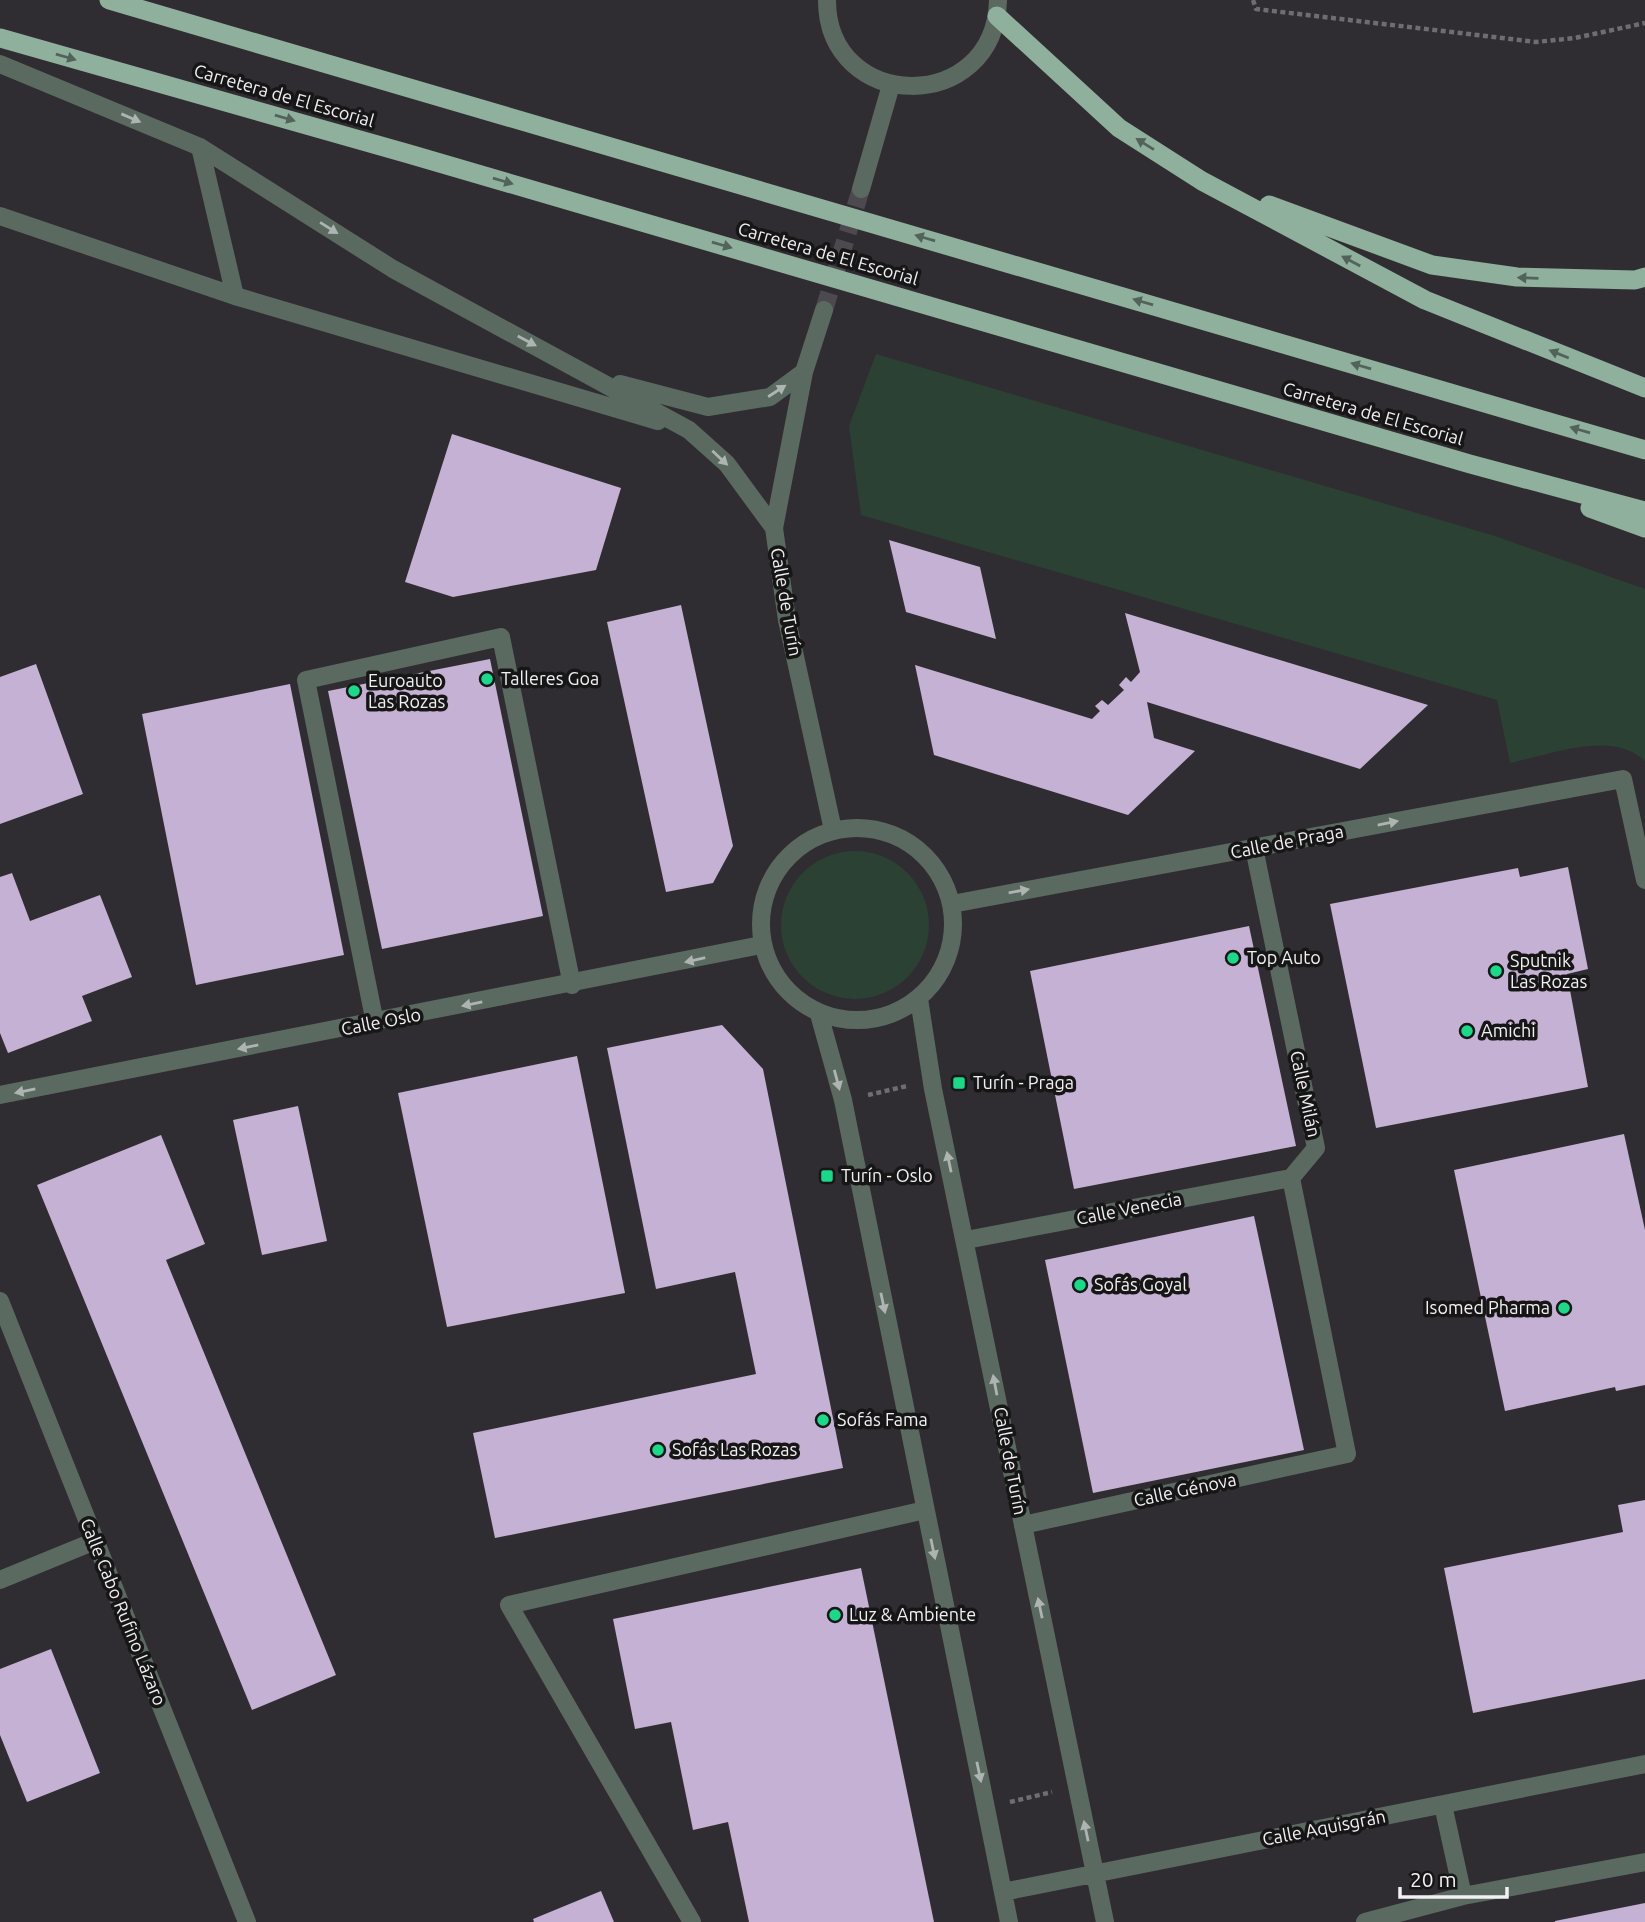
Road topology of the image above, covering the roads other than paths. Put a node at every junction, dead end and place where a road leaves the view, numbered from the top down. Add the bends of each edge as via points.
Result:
1 (108, 0) edge
2 (827, 0) edge
3 (998, 8) edge
4 (0, 38) edge
5 (0, 64) edge
6 (891, 85) junction
7 (200, 147) junction
8 (1202, 181) junction
9 (861, 189) tunnel mouth
10 (0, 216) edge
11 (1645, 277) edge
12 (235, 296) junction
13 (824, 310) tunnel mouth
14 (804, 372) junction
15 (593, 376) junction
16 (1645, 388) edge
17 (689, 430) junction
18 (1645, 450) edge
19 (1471, 464) junction
20 (1645, 511) edge
21 (774, 528) junction
22 (1645, 528) edge
23 (833, 830) junction
24 (1254, 848) junction
25 (1645, 880) edge
26 (952, 904) junction
27 (761, 945) junction
28 (572, 985) junction
29 (919, 999) junction
30 (819, 1014) junction
31 (375, 1023) junction
32 (0, 1095) edge
33 (1291, 1178) junction
34 (967, 1240) junction
35 (0, 1301) edge
36 (925, 1510) junction
37 (1023, 1525) junction
38 (95, 1541) junction
39 (0, 1580) edge
40 (1645, 1764) edge
41 (1443, 1804) junction
42 (1645, 1862) edge
43 (1095, 1873) junction
44 (1003, 1892) junction
45 (1463, 1896) junction
46 (247, 1922) edge
47 (692, 1922) edge
48 (1009, 1922) edge
49 (1105, 1922) edge
50 (1365, 1922) edge

18 -> 1 highway
2 - 6 street via 828,19 841,48 863,71
3 - 6 street via 984,49 959,74 926,86
8 -> 3 highway via 1119,128
4 -> 19 highway, Carretera de El Escorial
5 -> 7 street
6 - 9 street
7 - 12 street
7 -> 15 street via 393,269
11 -> 8 highway via 1517,277 1432,265
16 -> 8 highway via 1425,300
10 - 12 street
12 - 17 street
13 - 14 street, Calle de Turín
15 -> 14 street via 708,407 770,397
14 - 21 street, Calle de Turín
15 - 17 street
17 -> 21 street via 727,464
19 - 20 highway, Carretera de El Escorial
19 - 22 highway
21 - 23 street, Calle de Turín via 787,620
23 - 26 street via 872,828 909,841 937,868
23 - 27 street via 800,845 774,872 761,905
24 -> 25 street, Calle de Praga via 1623,779
26 -> 24 street, Calle de Praga
24 - 33 street, Calle Milán via 1316,1148
26 - 29 street via 953,939 941,972
27 -> 28 street, Calle Oslo
27 - 30 street via 785,989
28 -> 31 street, Calle Oslo
28 - 31 street via 501,637 306,680
29 - 30 street via 896,1013 871,1020
34 -> 29 street, Calle de Turín
30 -> 36 street via 843,1100
31 -> 32 street, Calle Oslo
33 - 34 street, Calle Venecia
33 - 37 street, Calle Génova via 1347,1454
37 -> 34 street, Calle de Turín
35 - 38 street, Calle Cabo Rufino Lázaro
36 -> 44 street
36 - 47 street via 509,1605
43 -> 37 street, Calle de Turín
38 - 39 street
38 - 46 street, Calle Cabo Rufino Lázaro
40 - 41 street, Calle Aquisgrán
41 - 43 street, Calle Aquisgrán
41 - 45 street
42 - 45 street
43 - 44 street, Calle Aquisgrán
43 - 49 street, Calle de Turín
44 - 48 street
45 - 50 street

